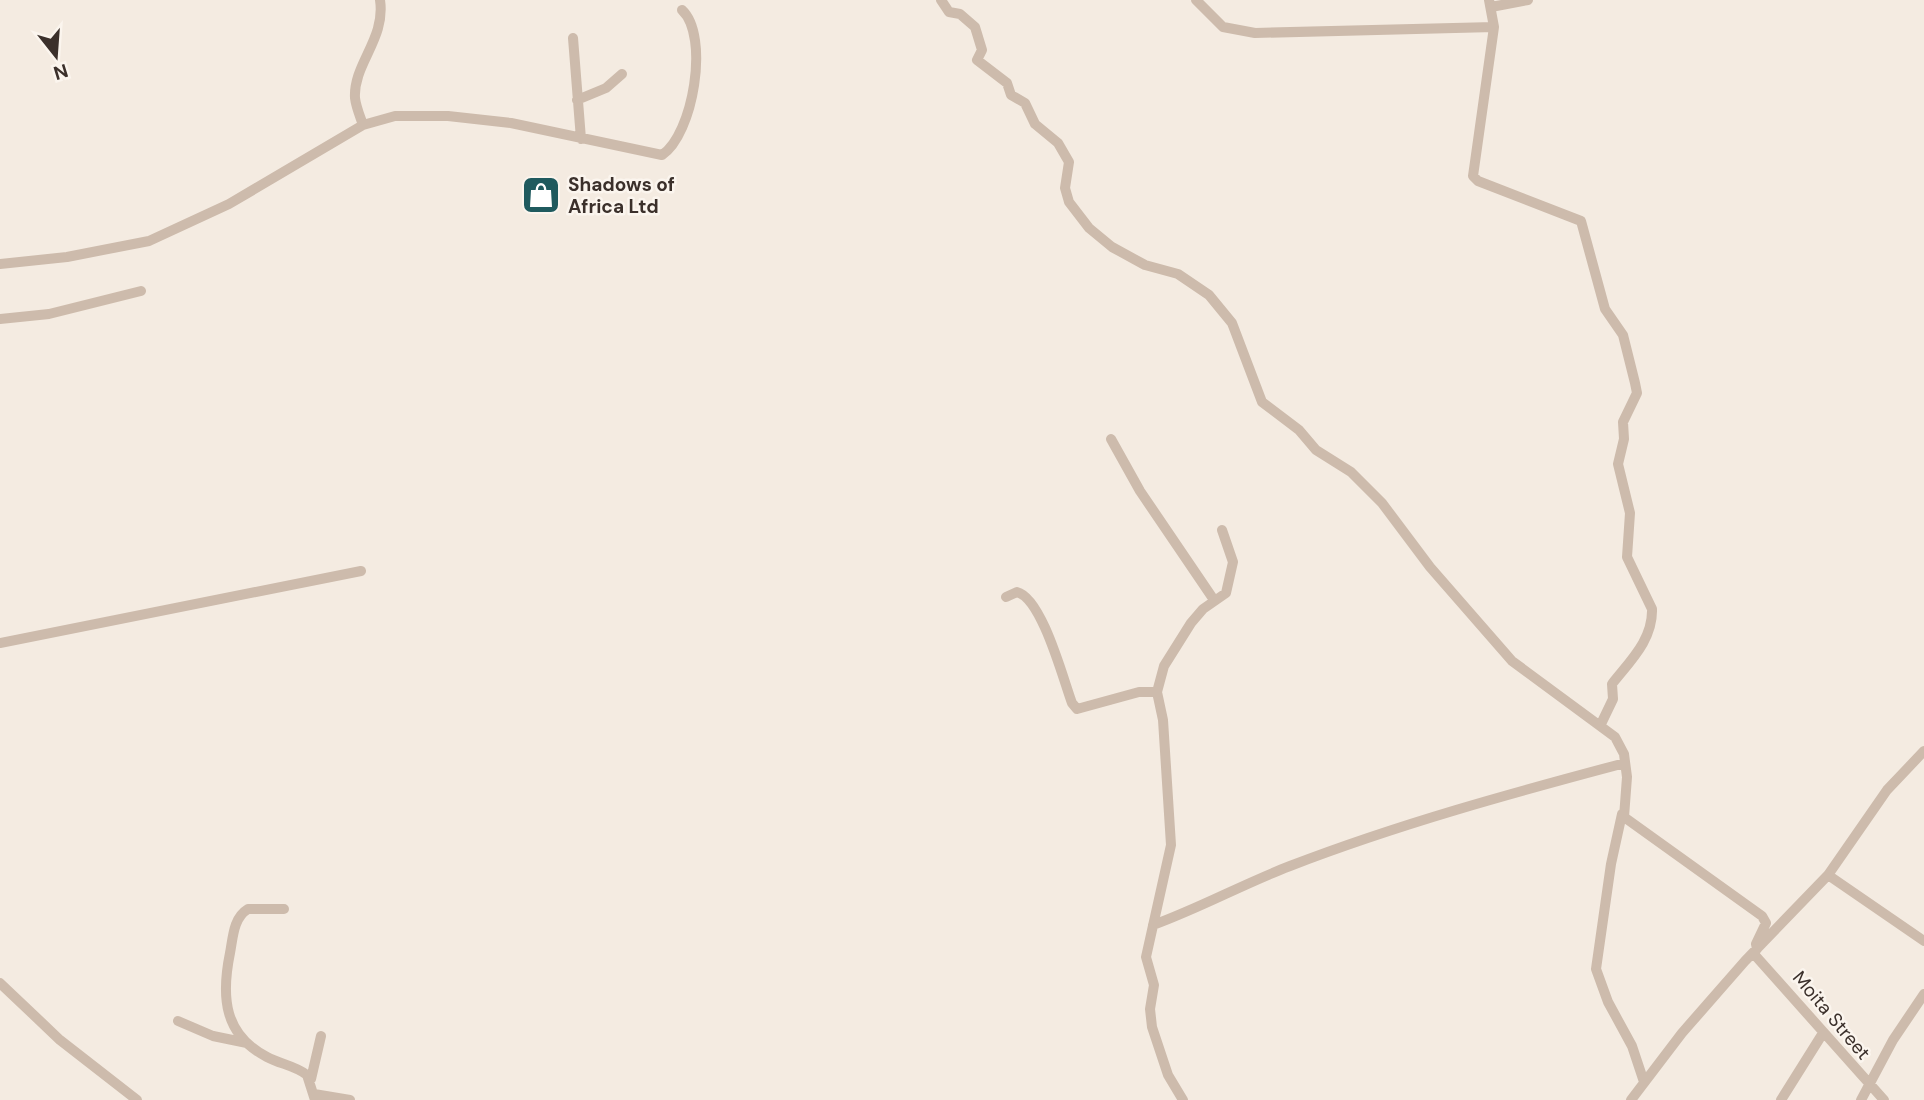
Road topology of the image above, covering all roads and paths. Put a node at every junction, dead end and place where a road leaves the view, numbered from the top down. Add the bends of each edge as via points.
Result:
1 (380, 0) edge
2 (941, 0) edge
3 (1196, 0) edge
4 (1528, 0) edge
5 (1490, 4) edge
6 (682, 10) dead end
7 (1494, 27) junction
8 (573, 38) dead end
9 (622, 74) dead end
10 (578, 100) junction
11 (363, 125) junction
12 (581, 139) junction
13 (0, 264) edge
14 (141, 291) dead end
15 (0, 318) edge
16 (1111, 439) dead end
17 (1222, 530) dead end
18 (361, 570) dead end
19 (1006, 597) dead end
20 (1214, 600) junction
21 (0, 643) edge
22 (1157, 692) junction
23 (1601, 724) junction
24 (1924, 751) edge
25 (1625, 763) junction
26 (1622, 814) junction
27 (1828, 876) junction
28 (284, 909) dead end
29 (1153, 925) junction
30 (1924, 941) edge
31 (1755, 951) junction
32 (0, 983) edge
33 (1924, 994) edge
34 (178, 1021) dead end
35 (1823, 1033) junction
36 (321, 1035) dead end
37 (248, 1043) junction
38 (311, 1079) junction
39 (1644, 1082) junction
40 (1870, 1086) junction
41 (315, 1097) edge
42 (1785, 1098) edge
43 (137, 1100) edge
44 (350, 1100) edge
45 (1183, 1100) edge
46 (1631, 1100) edge
47 (1861, 1100) edge
48 (1884, 1100) edge

1 - 11 street via 379,29 356,87
2 - 23 street via 949,12 975,27 982,50 977,60 1007,83 1035,124 1066,154 1069,202 1090,228 1112,247 1145,265 1178,274 1209,295 1234,328 1262,402 1375,496 1512,661
3 - 7 street via 1223,27 1255,33
4 - 5 street
5 - 7 street
6 - 12 street via 695,27 697,67 685,117 667,152 658,156
7 - 23 street via 1473,176 1581,221 1605,309 1629,351 1637,393 1623,422 1618,464 1630,513 1627,557 1652,618 1646,640 1612,684 1613,699
8 - 10 street
9 - 10 street via 606,88
10 - 12 street
11 - 12 street via 395,116 448,116 511,123
11 - 13 street via 229,204 149,241
14 - 15 street via 49,314
16 - 20 street via 1140,491
17 - 20 street via 1233,562 1226,593
18 - 21 street
19 - 22 street via 1024,594 1041,619 1077,709 1139,692
20 - 22 street via 1175,648
22 - 29 street via 1171,845
23 - 25 street via 1621,746
24 - 27 street via 1887,790
25 - 26 street via 1628,777
25 - 29 street via 1406,825 1290,866
26 - 31 street via 1762,916 1766,923
26 - 39 street via 1596,969
27 - 30 street
27 - 31 street
28 - 37 street via 248,909 235,927 225,1004 229,1018
29 - 45 street via 1145,954 1153,979 1152,1027 1168,1076
31 - 35 street, Moita Street
31 - 39 street
32 - 43 street via 60,1040
33 - 40 street
34 - 37 street via 214,1036
35 - 40 street, Moita Street
35 - 42 street
36 - 38 street
37 - 38 street
38 - 41 street
39 - 46 street
40 - 47 street
40 - 48 street, Moita Street
41 - 44 street

